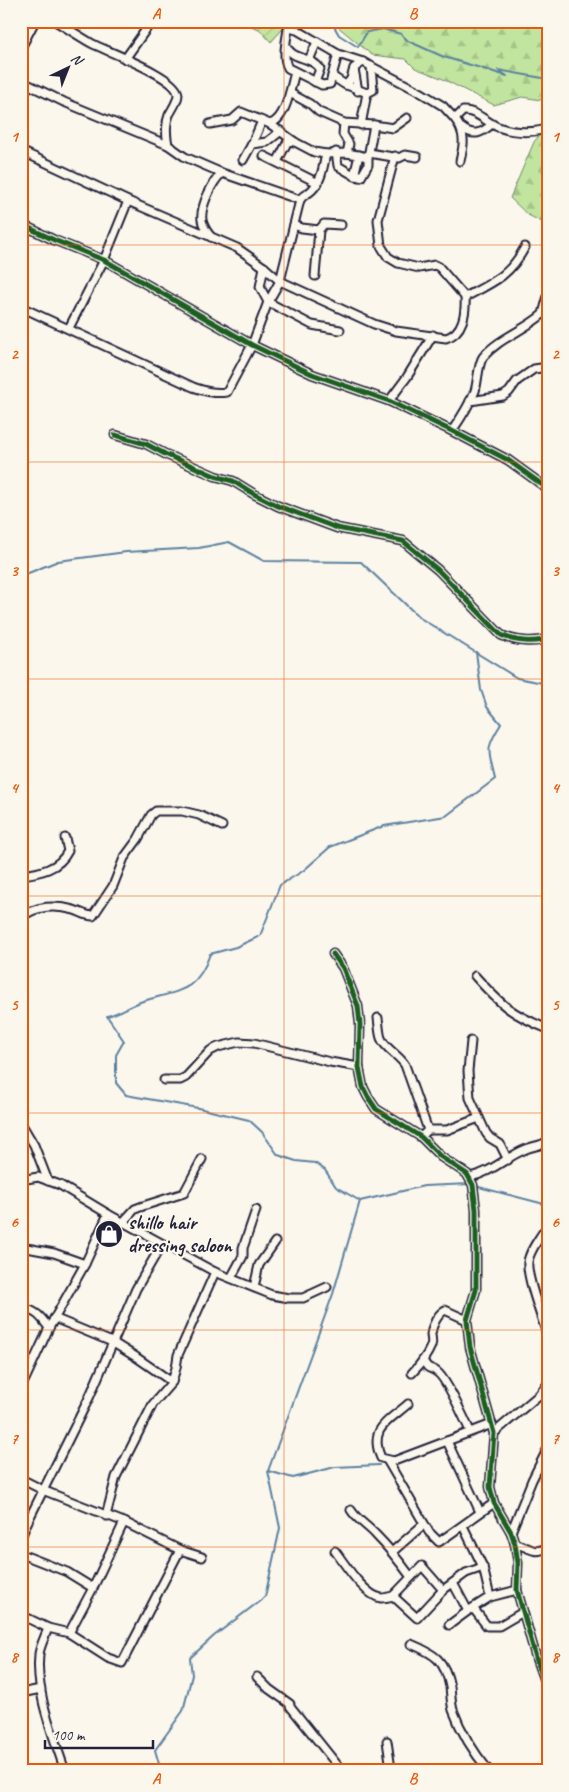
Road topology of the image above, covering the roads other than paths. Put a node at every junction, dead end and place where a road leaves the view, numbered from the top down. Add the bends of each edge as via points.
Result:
1 (36, 21) edge
2 (55, 21) edge
3 (289, 25) edge
4 (147, 28) dead end
5 (317, 42) junction
6 (287, 47) junction
7 (21, 48) edge
8 (338, 54) junction
9 (125, 59) junction
10 (309, 60) junction
11 (363, 62) junction
12 (371, 66) junction
13 (354, 68) junction
14 (295, 72) junction
15 (332, 76) junction
16 (21, 81) edge
17 (315, 82) junction
18 (353, 86) junction
19 (290, 93) junction
20 (367, 93) junction
21 (407, 118) dead end
22 (456, 119) junction
23 (262, 121) junction
24 (344, 123) junction
25 (210, 124) dead end
26 (270, 124) junction
27 (492, 124) junction
28 (361, 125) junction
29 (374, 125) junction
30 (462, 128) junction
31 (548, 129) edge
32 (281, 131) junction
33 (295, 142) junction
34 (252, 144) junction
35 (286, 144) junction
36 (168, 145) junction
37 (21, 151) edge
38 (336, 152) junction
39 (347, 153) junction
40 (326, 154) junction
41 (359, 155) junction
42 (368, 155) junction
43 (264, 156) dead end
44 (395, 156) junction
45 (417, 157) dead end
46 (243, 160) dead end
47 (460, 161) dead end
48 (277, 162) junction
49 (222, 173) junction
50 (361, 177) junction
51 (318, 183) junction
52 (300, 200) junction
53 (128, 201) junction
54 (21, 224) edge
55 (294, 225) junction
56 (341, 225) dead end
57 (319, 230) junction
58 (210, 237) junction
59 (525, 247) dead end
60 (104, 260) junction
61 (264, 267) junction
62 (315, 276) dead end
63 (280, 281) junction
64 (548, 296) edge
65 (465, 297) junction
66 (268, 302) junction
67 (21, 307) edge
68 (69, 328) junction
69 (340, 330) dead end
70 (433, 335) junction
71 (252, 345) junction
72 (548, 367) edge
73 (389, 401) junction
74 (470, 401) junction
75 (452, 432) junction
76 (115, 435) dead end
77 (548, 490) edge
78 (548, 638) edge
79 (222, 826) dead end
80 (65, 838) dead end
81 (21, 875) edge
82 (21, 918) edge
83 (332, 954) dead end
84 (475, 976) dead end
85 (378, 1018) dead end
86 (548, 1028) edge
87 (471, 1041) dead end
88 (359, 1068) junction
89 (164, 1080) dead end
90 (480, 1118) junction
91 (21, 1124) edge
92 (428, 1130) junction
93 (421, 1137) junction
94 (548, 1141) edge
95 (202, 1159) dead end
96 (508, 1160) junction
97 (470, 1177) junction
98 (21, 1180) edge
99 (48, 1181) junction
100 (256, 1210) dead end
101 (108, 1214) junction
102 (123, 1222) junction
103 (548, 1225) edge
104 (275, 1242) dead end
105 (162, 1244) junction
106 (21, 1247) edge
107 (85, 1264) junction
108 (215, 1272) junction
109 (231, 1278) junction
110 (327, 1287) dead end
111 (254, 1288) junction
112 (21, 1308) edge
113 (54, 1318) junction
114 (467, 1320) junction
115 (49, 1328) junction
116 (548, 1338) edge
117 (112, 1342) junction
118 (423, 1360) junction
119 (412, 1373) dead end
120 (172, 1382) junction
121 (548, 1383) edge
122 (21, 1388) edge
123 (408, 1404) dead end
124 (492, 1424) junction
125 (470, 1431) junction
126 (494, 1433) junction
127 (447, 1441) junction
128 (548, 1448) edge
129 (387, 1460) junction
130 (21, 1479) edge
131 (43, 1490) junction
132 (494, 1502) junction
133 (351, 1510) dead end
134 (480, 1512) junction
135 (106, 1516) junction
136 (124, 1522) junction
137 (424, 1524) junction
138 (463, 1526) junction
139 (511, 1532) junction
140 (21, 1538) edge
141 (515, 1544) junction
142 (548, 1547) edge
143 (180, 1550) junction
144 (335, 1552) dead end
145 (392, 1552) junction
146 (21, 1554) edge
147 (202, 1557) dead end
148 (483, 1567) junction
149 (411, 1577) junction
150 (453, 1583) junction
151 (93, 1588) junction
152 (444, 1590) junction
153 (517, 1590) junction
154 (393, 1596) junction
155 (490, 1597) junction
156 (470, 1609) junction
157 (523, 1612) junction
158 (21, 1615) edge
159 (449, 1625) dead end
160 (48, 1628) junction
161 (69, 1633) junction
162 (411, 1644) dead end
163 (257, 1677) dead end
164 (41, 1689) junction
165 (548, 1691) edge
166 (21, 1693) edge
167 (387, 1742) dead end
168 (487, 1770) edge
169 (65, 1771) edge
170 (342, 1771) edge
171 (385, 1771) edge

1 - 7 street
2 - 9 street
3 - 5 street
3 - 6 street
4 - 9 street
5 - 8 street
5 - 10 street
6 - 10 street via 290,52
6 - 14 street via 284,61
8 - 11 street
8 - 15 street
9 - 36 street via 156,73 173,84 178,92 178,99 168,117
10 - 17 street via 320,69
11 - 12 street
11 - 13 street
12 - 20 street via 373,90
12 - 22 street via 444,106
13 - 18 street
13 - 18 street
14 - 17 street
14 - 19 street
15 - 17 street via 329,85
15 - 18 street
16 - 36 street
18 - 20 street
19 - 24 street via 319,112
19 - 26 street via 278,119
20 - 28 street
21 - 29 street via 393,128
22 - 27 street via 463,111 469,110
22 - 30 street
23 - 25 street via 239,112 232,120
23 - 26 street
23 - 34 street
24 - 28 street
24 - 39 street
26 - 32 street
27 - 30 street via 476,134
27 - 31 street via 526,133
28 - 29 street
29 - 42 street
30 - 47 street via 464,138
32 - 33 street
32 - 34 street via 267,142
32 - 35 street via 281,139
33 - 35 street via 288,140
33 - 40 street
34 - 46 street
35 - 48 street
36 - 49 street via 185,157
37 - 53 street
38 - 39 street
38 - 40 street
38 - 50 street via 338,166
39 - 41 street
40 - 51 street
41 - 42 street
41 - 50 street via 355,172
42 - 44 street
42 - 50 street via 368,165
43 - 48 street
44 - 45 street
44 - 65 street via 378,220 380,246 388,257 398,263 419,268 439,267
48 - 51 street
49 - 52 street
49 - 58 street via 213,183 202,214
51 - 52 street
52 - 55 street
53 - 58 street
53 - 60 street
54 - 60 street
55 - 57 street
55 - 63 street
56 - 57 street via 324,224
57 - 62 street
58 - 61 street via 237,248
59 - 65 street via 507,273
60 - 68 street
60 - 71 street
61 - 63 street
61 - 66 street via 260,287
63 - 66 street
63 - 70 street via 374,324 396,331
64 - 74 street via 543,314 484,356
65 - 70 street via 466,306 458,331 446,338
66 - 69 street via 312,325
66 - 71 street
67 - 68 street
68 - 71 street via 207,392 227,392
70 - 73 street
71 - 73 street via 312,374
72 - 74 street via 530,372 503,396
73 - 75 street
74 - 75 street
75 - 77 street via 508,460
76 - 78 street via 146,444 214,476 233,481 278,506 337,528 400,540 438,570 501,636 527,640
79 - 82 street via 182,811 156,811 124,858 113,886 93,916 53,906 36,909
80 - 81 street via 68,851 62,860 49,870
83 - 88 street via 343,968 358,1006
84 - 86 street via 509,1010
85 - 92 street via 381,1038 405,1065
87 - 90 street via 468,1091
88 - 89 street via 239,1042 210,1051 186,1077
88 - 93 street via 363,1086 376,1109
90 - 92 street via 448,1130
90 - 96 street via 486,1133 500,1144
91 - 99 street via 34,1145
92 - 93 street
93 - 97 street via 441,1157
94 - 96 street
95 - 102 street via 184,1193 135,1209
96 - 97 street via 484,1174
97 - 114 street via 476,1210 476,1290
98 - 99 street via 38,1177
99 - 101 street
100 - 109 street via 242,1256
101 - 102 street
101 - 107 street
102 - 105 street
103 - 116 street via 528,1262
104 - 111 street via 259,1265
105 - 108 street
105 - 117 street via 136,1289
106 - 107 street
107 - 113 street
108 - 109 street
108 - 120 street via 178,1355
109 - 111 street
110 - 111 street via 303,1298 272,1295
112 - 115 street via 31,1309
113 - 115 street
113 - 117 street
114 - 118 street via 446,1310 442,1312 431,1334 432,1345
114 - 124 street via 470,1348
115 - 122 street
117 - 120 street
117 - 131 street via 89,1398
118 - 119 street
118 - 125 street via 427,1368 438,1372
120 - 135 street via 153,1404 134,1439 116,1477
121 - 126 street
123 - 129 street via 379,1430 378,1448 381,1458
124 - 125 street
124 - 126 street
125 - 127 street
126 - 132 street via 490,1488
127 - 129 street via 394,1461
127 - 134 street
128 - 139 street
129 - 137 street
130 - 131 street
131 - 135 street
131 - 140 street
132 - 134 street
132 - 139 street
133 - 145 street
134 - 138 street
135 - 136 street
136 - 143 street
136 - 151 street
137 - 138 street via 432,1537 440,1542
137 - 145 street
138 - 148 street
139 - 141 street
141 - 142 street via 534,1552
141 - 153 street
143 - 147 street
143 - 161 street via 122,1663 108,1658
144 - 154 street via 356,1580 372,1594 380,1598
145 - 149 street
146 - 151 street via 67,1572
148 - 150 street via 466,1573
148 - 155 street
149 - 152 street via 422,1566
149 - 154 street
150 - 152 street
150 - 156 street
151 - 161 street
152 - 154 street via 416,1618
153 - 155 street
153 - 157 street
155 - 156 street
156 - 157 street via 488,1626 499,1626
156 - 159 street
157 - 165 street
158 - 160 street
160 - 161 street
160 - 164 street via 39,1652
162 - 168 street via 432,1653 441,1662 448,1675 452,1709 466,1739
163 - 170 street via 290,1704
164 - 166 street
164 - 169 street
167 - 171 street via 390,1762

